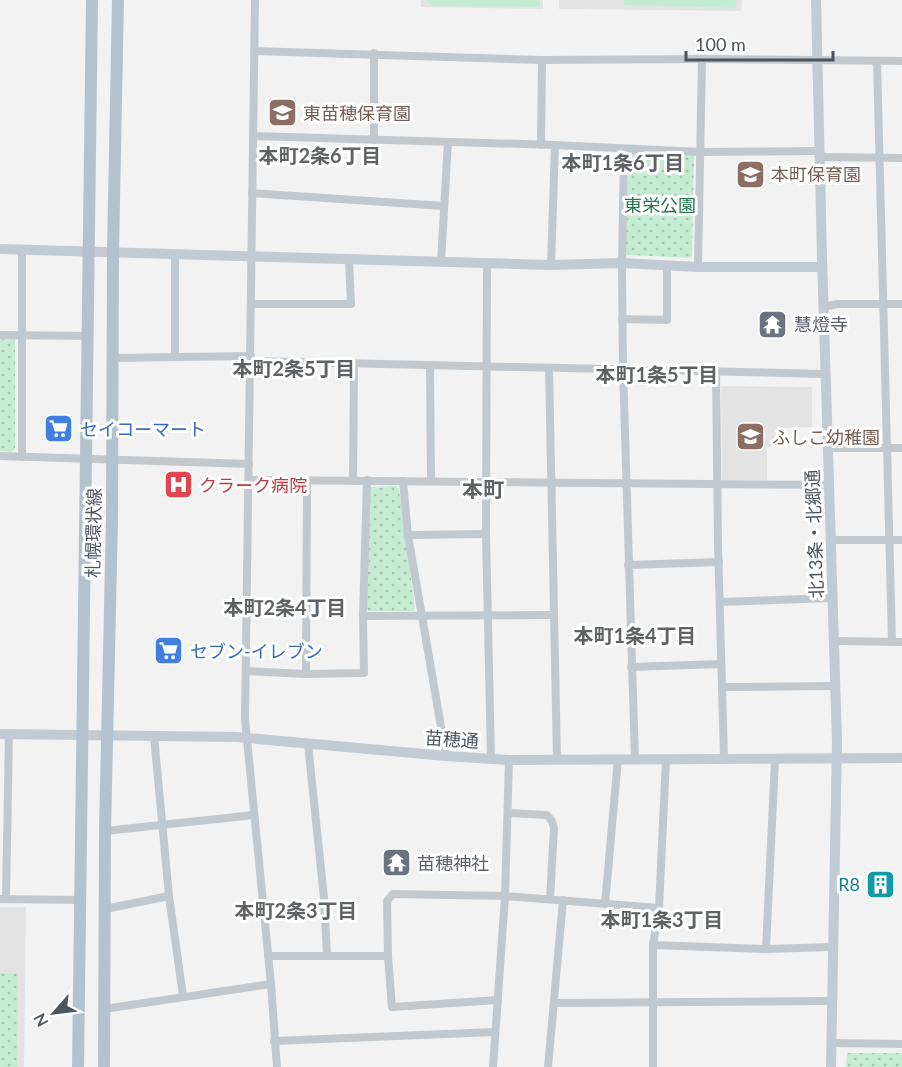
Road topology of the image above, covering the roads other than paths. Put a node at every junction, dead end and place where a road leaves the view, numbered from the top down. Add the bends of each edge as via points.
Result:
1 (92, 0) edge
2 (118, 0) edge
3 (255, 0) edge
4 (816, 0) edge
5 (254, 51) junction
6 (374, 53) junction
7 (702, 59) junction
8 (542, 60) junction
9 (818, 61) junction
10 (877, 61) junction
11 (902, 61) edge
12 (254, 136) junction
13 (374, 140) junction
14 (448, 142) junction
15 (541, 145) junction
16 (555, 145) junction
17 (624, 150) junction
18 (700, 152) junction
19 (819, 154) junction
20 (880, 158) junction
21 (902, 158) edge
22 (252, 193) junction
23 (444, 206) junction
24 (0, 249) edge
25 (22, 249) junction
26 (88, 251) junction
27 (113, 251) junction
28 (175, 254) junction
29 (251, 255) junction
30 (349, 260) junction
31 (441, 262) junction
32 (487, 263) junction
33 (622, 263) junction
34 (551, 265) junction
35 (667, 265) junction
36 (698, 267) junction
37 (822, 267) junction
38 (251, 304) junction
39 (883, 304) junction
40 (902, 304) edge
41 (823, 307) junction
42 (622, 319) junction
43 (0, 335) edge
44 (22, 335) junction
45 (88, 336) junction
46 (174, 357) junction
47 (113, 358) junction
48 (250, 358) junction
49 (354, 364) junction
50 (430, 365) junction
51 (487, 367) junction
52 (549, 368) junction
53 (623, 368) junction
54 (716, 370) junction
55 (825, 374) junction
56 (827, 448) junction
57 (887, 448) junction
58 (902, 448) edge
59 (0, 456) edge
60 (22, 457) junction
61 (86, 459) junction
62 (112, 460) junction
63 (249, 464) junction
64 (249, 480) junction
65 (353, 480) junction
66 (367, 480) junction
67 (307, 481) junction
68 (403, 481) junction
69 (432, 481) junction
70 (486, 482) junction
71 (551, 482) junction
72 (626, 482) junction
73 (717, 483) junction
74 (830, 485) junction
75 (486, 534) junction
76 (408, 535) junction
77 (831, 540) junction
78 (890, 540) junction
79 (902, 540) edge
80 (718, 562) junction
81 (628, 565) junction
82 (832, 598) junction
83 (720, 602) junction
84 (553, 615) junction
85 (363, 616) junction
86 (421, 616) junction
87 (487, 616) junction
88 (833, 641) junction
89 (892, 642) junction
90 (902, 642) edge
91 (721, 664) junction
92 (631, 667) junction
93 (246, 670) junction
94 (306, 674) junction
95 (835, 686) junction
96 (722, 687) junction
97 (4, 734) edge
98 (82, 735) junction
99 (154, 736) junction
100 (107, 737) junction
101 (245, 738) junction
102 (308, 744) junction
103 (446, 756) junction
104 (902, 758) edge
105 (491, 759) junction
106 (557, 759) junction
107 (618, 759) junction
108 (635, 759) junction
109 (666, 759) junction
110 (724, 759) junction
111 (509, 760) junction
112 (775, 760) junction
113 (837, 760) junction
114 (509, 813) junction
115 (254, 815) junction
116 (161, 826) junction
117 (105, 831) junction
118 (169, 896) junction
119 (505, 896) junction
120 (550, 898) junction
121 (3, 899) edge
122 (81, 900) junction
123 (563, 900) junction
124 (605, 904) junction
125 (659, 908) junction
126 (105, 909) junction
127 (653, 945) junction
128 (833, 947) junction
129 (766, 950) junction
130 (268, 956) junction
131 (327, 956) junction
132 (388, 956) junction
133 (270, 984) junction
134 (183, 996) junction
135 (498, 1000) junction
136 (652, 1001) junction
137 (833, 1001) junction
138 (554, 1003) junction
139 (104, 1009) junction
140 (495, 1032) junction
141 (274, 1041) junction
142 (833, 1043) junction
143 (902, 1044) edge
144 (78, 1067) edge
145 (104, 1067) edge
146 (277, 1067) edge
147 (493, 1067) edge
148 (548, 1067) edge
149 (653, 1067) edge
150 (831, 1067) edge

1 - 26 main road, 札幌環状線
2 - 27 main road, 札幌環状線
3 - 5 street
4 - 9 street, 北13条・北郷通
5 - 6 street
5 - 12 street
6 - 8 street
6 - 13 street
7 - 8 street
7 - 9 street
7 - 18 street
8 - 15 street
9 - 10 street
9 - 19 street, 北13条・北郷通
10 - 11 street
10 - 20 street
12 - 13 street
12 - 22 street
13 - 14 street
14 - 15 street
14 - 23 street
15 - 16 street
16 - 17 street
16 - 34 street
17 - 18 street
17 - 33 street
18 - 19 street
18 - 36 street
19 - 20 street
19 - 37 street, 北13条・北郷通
20 - 21 street
20 - 39 street
22 - 23 street
22 - 29 street
23 - 31 street
24 - 25 street
25 - 26 street
25 - 44 street
26 - 27 street
26 - 45 main road, 札幌環状線
27 - 28 street
27 - 47 main road, 札幌環状線
28 - 29 street
28 - 46 street
29 - 30 street
29 - 38 street
30 - 31 street
30 - 38 street via 351,304
31 - 32 street
32 - 34 street
32 - 51 street
33 - 34 street
33 - 35 street
33 - 42 street
35 - 36 street
35 - 42 street via 667,320
36 - 37 street
37 - 41 street, 北13条・北郷通
38 - 48 street
39 - 40 street
39 - 41 street
39 - 57 street
41 - 55 street, 北13条・北郷通
42 - 53 street
43 - 44 street
44 - 45 street
44 - 60 street
45 - 61 main road, 札幌環状線
46 - 47 street
46 - 48 street
47 - 62 main road, 札幌環状線
48 - 49 street
48 - 63 street
49 - 50 street
49 - 65 street
50 - 51 street
50 - 69 street
51 - 52 street
51 - 70 street
52 - 53 street
52 - 71 street
53 - 54 street
53 - 72 street
54 - 55 street
54 - 73 street
55 - 56 street, 北13条・北郷通
56 - 57 street
56 - 74 street, 北13条・北郷通
57 - 58 street
57 - 78 street
59 - 60 street
60 - 61 street
61 - 62 street
61 - 98 main road, 札幌環状線
62 - 63 street
62 - 100 main road, 札幌環状線
63 - 64 street
64 - 67 street
64 - 93 street
65 - 66 street
65 - 67 street
66 - 68 street
66 - 85 street
67 - 94 street
68 - 69 street
68 - 76 street
69 - 70 street
70 - 71 street
70 - 75 street
71 - 72 street
71 - 84 street
72 - 73 street
72 - 81 street
73 - 74 street
73 - 80 street
74 - 77 street, 北13条・北郷通
75 - 76 street
75 - 87 street
76 - 86 street
77 - 78 street
77 - 82 street, 北13条・北郷通
78 - 79 street
78 - 89 street
80 - 81 street
80 - 83 street
81 - 92 street
82 - 83 street
82 - 88 street, 北13条・北郷通
83 - 91 street
84 - 87 street
84 - 106 street
85 - 86 street
85 - 94 street via 364,673
86 - 87 street
86 - 103 street
87 - 105 street
88 - 89 street
88 - 95 street, 北13条・北郷通
89 - 90 street
91 - 92 street
91 - 96 street
92 - 108 street
93 - 94 street
93 - 101 street
95 - 96 street
95 - 113 street, 北13条・北郷通
96 - 110 street
97 - 98 street, 苗穂通
97 - 121 street
98 - 100 street, 苗穂通
98 - 122 main road, 札幌環状線
99 - 100 street, 苗穂通
99 - 101 street, 苗穂通
99 - 116 street
100 - 117 main road, 札幌環状線
101 - 102 street, 苗穂通
101 - 115 street
102 - 103 street, 苗穂通
102 - 131 street
103 - 105 street, 苗穂通
104 - 113 street, 苗穂通
105 - 111 street, 苗穂通
106 - 107 street, 苗穂通
106 - 111 street, 苗穂通
107 - 108 street, 苗穂通
107 - 124 street
108 - 109 street, 苗穂通
109 - 110 street, 苗穂通
109 - 125 street
110 - 112 street, 苗穂通
111 - 114 street
112 - 113 street, 苗穂通
112 - 129 street
113 - 128 street, 北13条・北郷通
114 - 119 street
114 - 120 street via 547,815 552,821
115 - 116 street
115 - 130 street
116 - 117 street
116 - 118 street
117 - 126 main road, 札幌環状線
118 - 126 street
118 - 134 street
119 - 120 street
119 - 132 street via 393,894 387,901
119 - 135 street
120 - 123 street
121 - 122 street
122 - 144 main road, 札幌環状線
123 - 124 street
123 - 138 street
124 - 125 street
125 - 127 street
126 - 139 main road, 札幌環状線
127 - 129 street
127 - 136 street
128 - 129 street
128 - 137 street, 北13条・北郷通
130 - 131 street
130 - 133 street
131 - 132 street
132 - 135 street via 392,1007
133 - 134 street
133 - 141 street
134 - 139 street
135 - 140 street
136 - 137 street
136 - 138 street
136 - 149 street
137 - 142 street, 北13条・北郷通
138 - 148 street
139 - 145 main road, 札幌環状線
140 - 141 street
140 - 147 street
141 - 146 street
142 - 143 street
142 - 150 street, 北13条・北郷通

